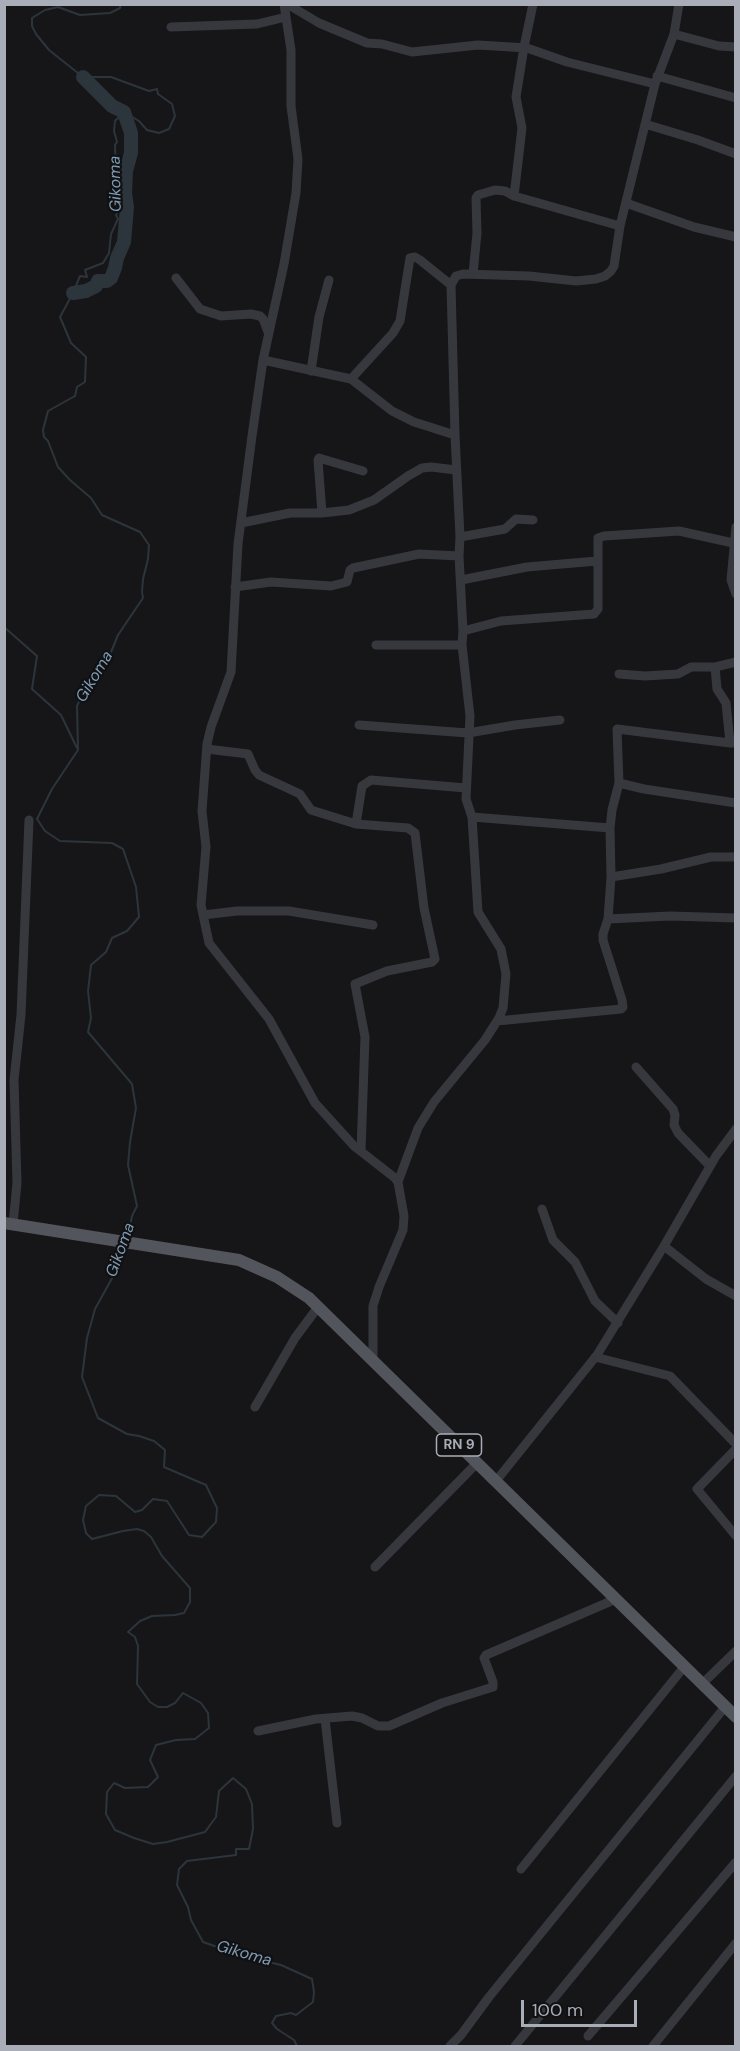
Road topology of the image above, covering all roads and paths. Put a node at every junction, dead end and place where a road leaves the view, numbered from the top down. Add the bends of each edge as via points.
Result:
1 (286, 4) edge
2 (533, 4) edge
3 (679, 4) edge
4 (286, 17) junction
5 (171, 27) dead end
6 (674, 34) junction
7 (524, 47) junction
8 (735, 47) edge
9 (656, 80) junction
10 (735, 98) edge
11 (645, 124) junction
12 (735, 154) edge
13 (514, 196) junction
14 (626, 203) junction
15 (620, 226) junction
16 (735, 237) edge
17 (473, 274) junction
18 (176, 278) dead end
19 (329, 280) dead end
20 (452, 285) junction
21 (269, 335) junction
22 (263, 360) junction
23 (311, 371) junction
24 (351, 379) junction
25 (455, 435) junction
26 (456, 470) junction
27 (363, 471) dead end
28 (322, 513) junction
29 (533, 520) dead end
30 (241, 523) junction
31 (735, 527) edge
32 (460, 537) junction
33 (733, 543) junction
34 (459, 556) junction
35 (597, 561) junction
36 (460, 580) junction
37 (235, 587) junction
38 (735, 594) edge
39 (463, 631) junction
40 (376, 645) dead end
41 (462, 645) junction
42 (735, 662) edge
43 (715, 667) junction
44 (619, 674) dead end
45 (560, 720) dead end
46 (359, 725) dead end
47 (468, 733) junction
48 (733, 743) edge
49 (207, 749) junction
50 (619, 783) junction
51 (466, 788) junction
52 (735, 803) edge
53 (472, 817) junction
54 (29, 820) dead end
55 (356, 824) junction
56 (610, 828) junction
57 (735, 857) edge
58 (611, 877) junction
59 (203, 915) junction
60 (735, 918) edge
61 (608, 919) junction
62 (374, 925) dead end
63 (497, 1021) junction
64 (636, 1067) dead end
65 (735, 1129) edge
66 (361, 1151) junction
67 (710, 1166) junction
68 (398, 1182) junction
69 (542, 1209) dead end
70 (9, 1224) edge
71 (664, 1246) junction
72 (735, 1296) edge
73 (318, 1307) junction
74 (618, 1323) junction
75 (595, 1357) junction
76 (373, 1362) junction
77 (255, 1407) dead end
78 (735, 1444) edge
79 (735, 1449) edge
80 (477, 1463) junction
81 (496, 1481) junction
82 (735, 1536) edge
83 (375, 1567) dead end
84 (616, 1599) junction
85 (735, 1651) edge
86 (684, 1667) junction
87 (702, 1684) junction
88 (725, 1707) junction
89 (735, 1717) edge
90 (325, 1719) junction
91 (258, 1731) dead end
92 (735, 1776) edge
93 (337, 1823) dead end
94 (735, 1862) edge
95 (521, 1869) dead end
96 (735, 1943) edge
97 (588, 2036) dead end
98 (450, 2046) edge
99 (515, 2046) edge
100 (653, 2046) edge

1 - 4 street
1 - 7 street via 358,40 412,52 478,45
2 - 7 street
3 - 6 street
4 - 5 street via 257,24
4 - 21 street via 298,159 297,193
6 - 8 street
6 - 9 street
7 - 9 street via 567,62
7 - 13 street via 516,97 522,128
9 - 10 street
9 - 11 street
11 - 12 street
11 - 14 street
13 - 15 street
13 - 17 street via 495,190 476,198
14 - 15 street
14 - 16 street
15 - 17 street via 614,266 596,279
17 - 20 street via 456,276
18 - 21 street via 200,309 221,316 260,316
19 - 23 street
20 - 24 street via 420,260 410,258 400,321
20 - 25 street
21 - 22 street
22 - 23 street
22 - 30 street
23 - 24 street
24 - 25 street via 392,411
25 - 26 street
26 - 28 street via 422,468 374,500 349,510
26 - 32 street
27 - 28 street via 319,458
28 - 30 street via 290,513
29 - 32 street via 516,519 505,529
30 - 37 street
31 - 33 street
32 - 34 street
33 - 35 street via 679,531 604,536 598,538
33 - 38 street via 731,580
34 - 36 street
34 - 37 street via 419,554 353,568 347,582 331,586 271,582
35 - 36 street via 527,567
35 - 39 street via 598,609 594,614 492,622
36 - 39 street
37 - 49 street via 231,672
39 - 41 street
40 - 41 street
41 - 47 street via 470,716
42 - 43 street
43 - 44 street via 689,667 678,674
43 - 48 street via 717,689 726,703
45 - 47 street
46 - 47 street
47 - 51 street
48 - 50 street via 617,729
49 - 55 street via 248,754 259,776 300,794 311,810
49 - 59 street via 202,811 206,847
50 - 52 street
50 - 56 street
51 - 53 street
51 - 55 street via 367,781 362,786
53 - 56 street
53 - 63 street via 478,912 501,950 507,974 503,1008
54 - 70 street via 21,1015 14,1080 17,1183
55 - 66 street via 408,828 415,833 435,959 355,984 365,1037
56 - 58 street
57 - 58 street via 711,857
58 - 61 street
59 - 62 street via 288,911
59 - 66 street via 209,943 269,1019 315,1103
60 - 61 street
61 - 63 street via 603,940 622,1000 621,1009
63 - 68 street via 418,1128
64 - 67 street via 673,1109 678,1133
65 - 67 street
66 - 68 street
67 - 71 street
68 - 76 street via 403,1230 373,1306
69 - 74 street via 553,1240 575,1262 594,1300
70 - 73 main road, RN 9 via 239,1260 277,1277
71 - 72 street
71 - 74 street
73 - 76 main road, RN 9
73 - 77 street
74 - 75 street
75 - 78 street via 670,1376
75 - 81 street
76 - 80 main road, RN 9
79 - 82 street via 697,1489
80 - 81 main road, RN 9
80 - 83 street
81 - 84 main road, RN 9
84 - 86 main road, RN 9
84 - 90 street via 486,1655 493,1687 389,1725 378,1726 357,1717
85 - 87 street
86 - 87 main road, RN 9
86 - 95 street
87 - 88 main road, RN 9
88 - 89 main road, RN 9
88 - 98 street via 489,1997 462,2036
90 - 91 street
90 - 93 street
92 - 99 street
94 - 97 street
96 - 100 street

